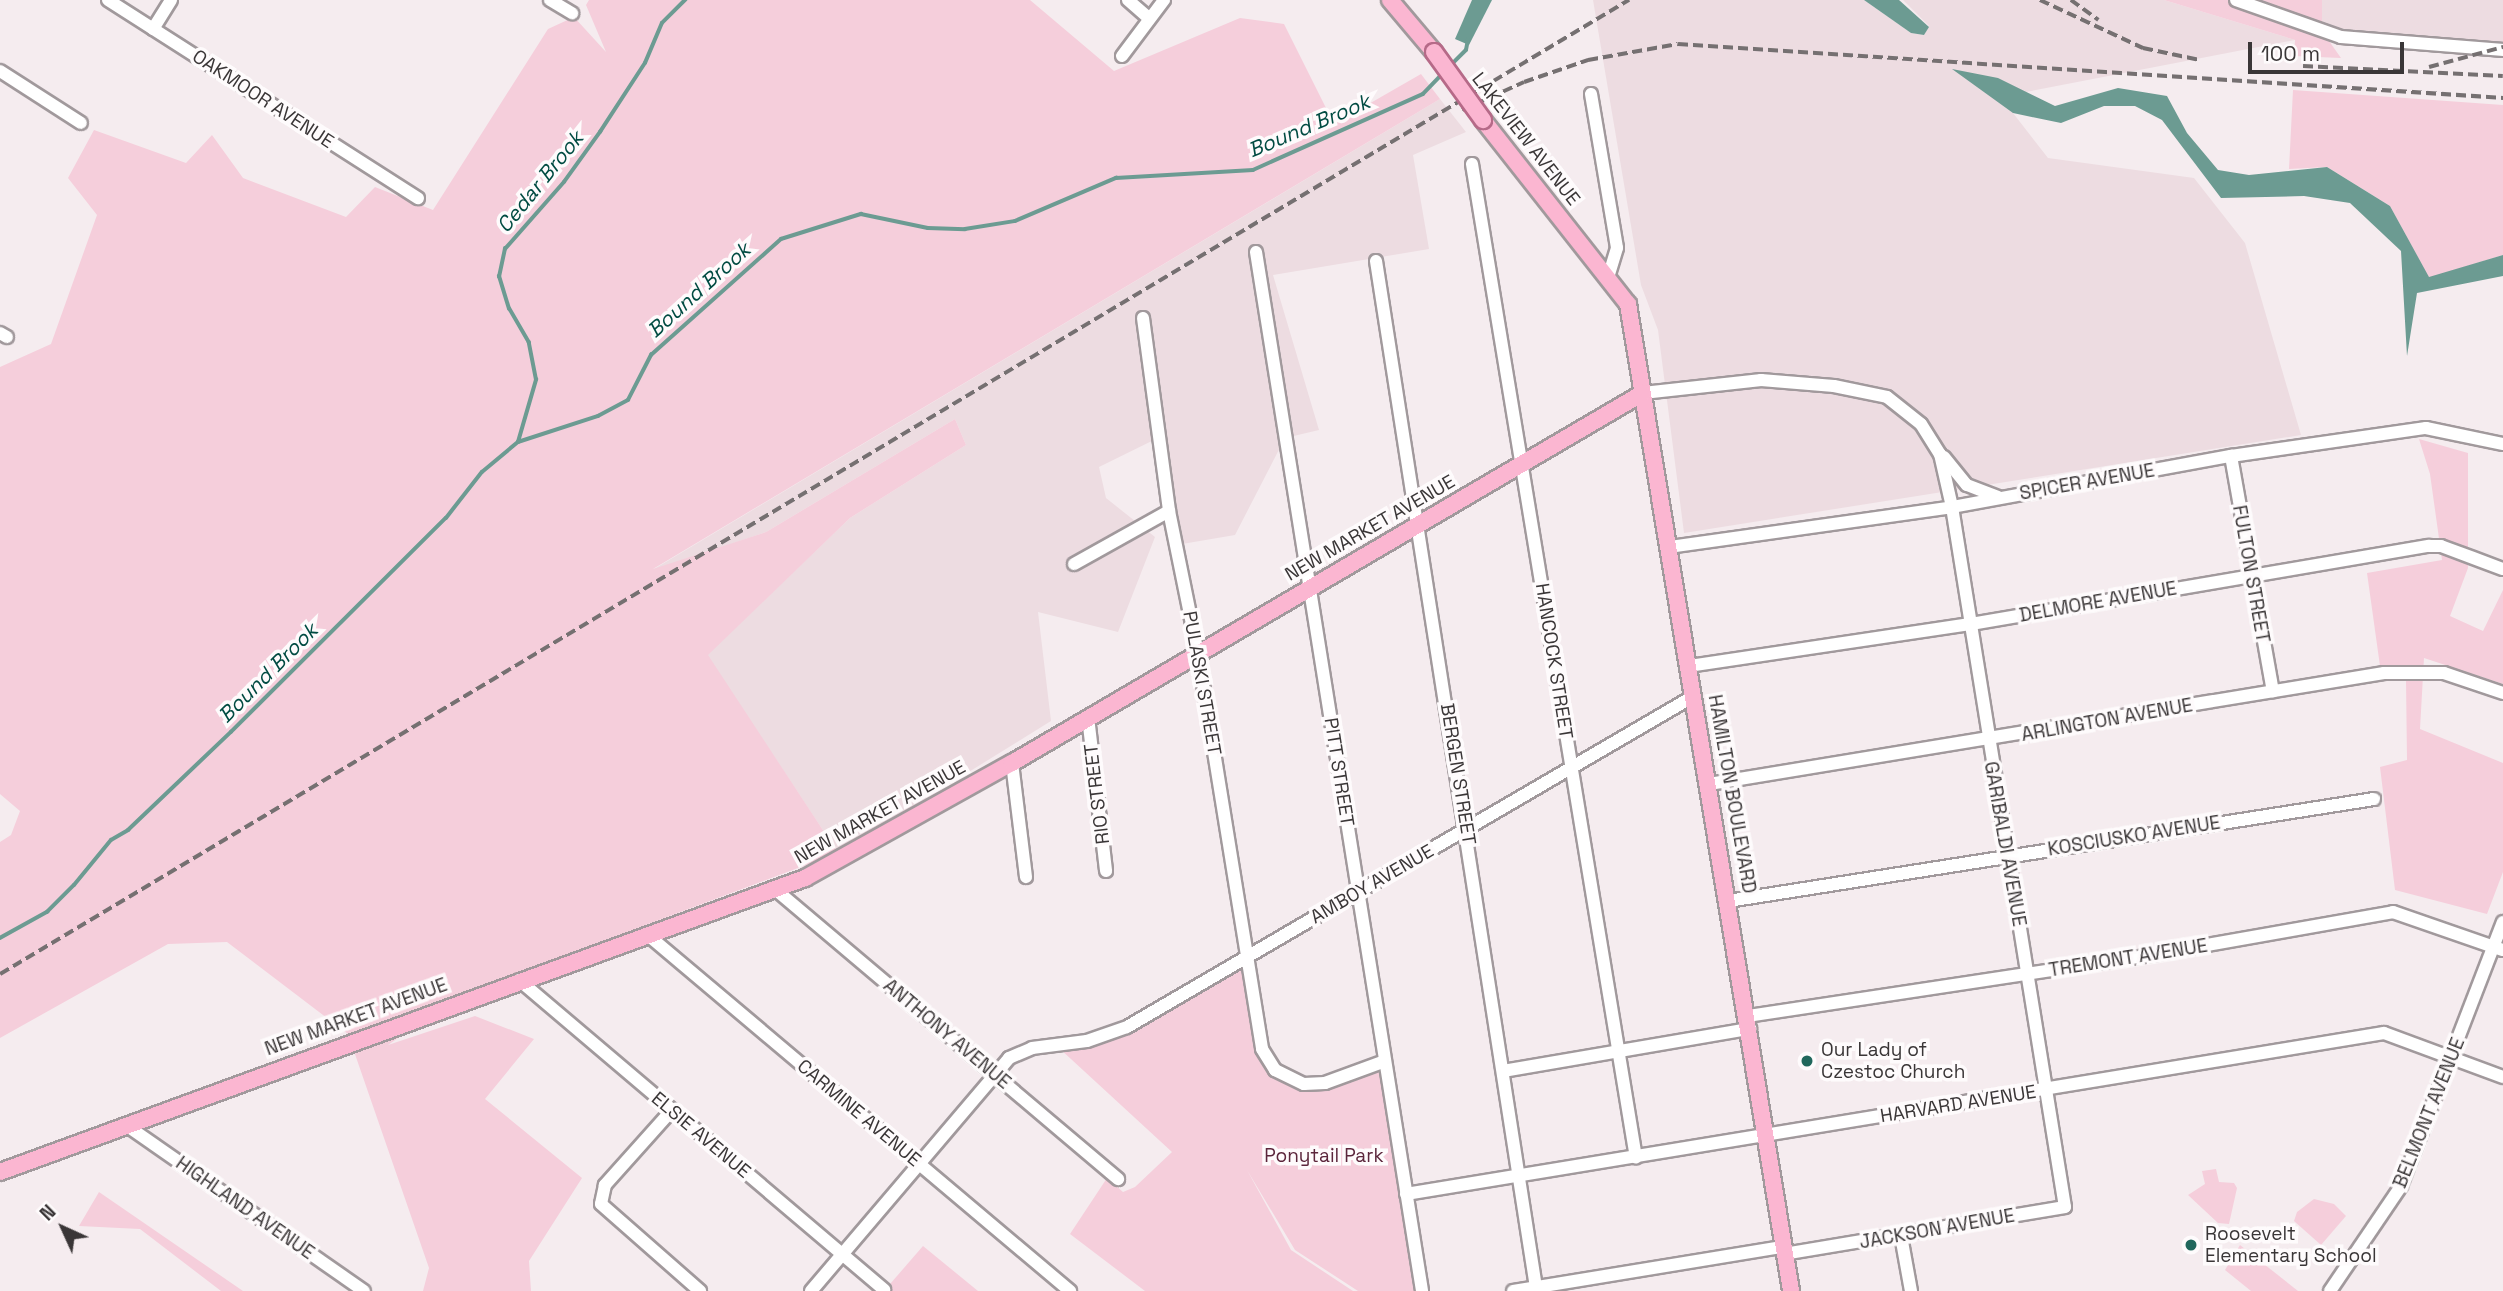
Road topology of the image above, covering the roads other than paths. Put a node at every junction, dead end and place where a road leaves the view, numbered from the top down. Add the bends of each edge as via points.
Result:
1 (108, 0) edge
2 (171, 0) edge
3 (551, 0) edge
4 (1128, 0) edge
5 (1164, 0) edge
6 (1390, 0) edge
7 (2236, 0) edge
8 (572, 13) dead end
9 (1149, 18) junction
10 (153, 29) junction
11 (2503, 50) edge
12 (1122, 56) dead end
13 (0, 71) edge
14 (1591, 94) dead end
15 (81, 123) dead end
16 (1472, 164) dead end
17 (418, 198) dead end
18 (1256, 252) dead end
19 (1376, 261) dead end
20 (1608, 278) junction
21 (1628, 303) joint
22 (1143, 318) dead end
23 (1643, 393) junction
24 (2503, 444) edge
25 (1940, 454) junction
26 (2231, 456) junction
27 (1521, 463) junction
28 (2001, 498) junction
29 (1952, 507) junction
30 (1169, 511) junction
31 (1418, 524) junction
32 (1669, 547) junction
33 (1074, 564) dead end
34 (2503, 569) edge
35 (2250, 575) junction
36 (1310, 588) junction
37 (1971, 624) junction
38 (1198, 653) junction
39 (1689, 666) junction
40 (2273, 691) junction
41 (2503, 693) edge
42 (1694, 696) junction
43 (1088, 717) junction
44 (1988, 741) junction
45 (1012, 763) junction
46 (1572, 768) junction
47 (1709, 784) junction
48 (2374, 799) dead end
49 (1467, 828) junction
50 (2008, 855) junction
51 (1106, 871) dead end
52 (1026, 877) dead end
53 (776, 890) junction
54 (1358, 892) junction
55 (1728, 901) junction
56 (2503, 922) edge
57 (649, 936) junction
58 (2498, 948) edge
59 (1248, 956) junction
60 (2027, 974) junction
61 (519, 981) junction
62 (1749, 1022) junction
63 (1618, 1050) junction
64 (2452, 1057) junction
65 (1385, 1061) junction
66 (1503, 1071) junction
67 (993, 1074) junction
68 (2503, 1077) edge
69 (2045, 1089) junction
70 (672, 1110) junction
71 (126, 1125) junction
72 (1765, 1136) junction
73 (1636, 1157) junction
74 (918, 1163) junction
75 (0, 1172) edge
76 (1518, 1178) junction
77 (1118, 1179) dead end
78 (2061, 1181) joint
79 (1406, 1194) junction
80 (1901, 1236) junction
81 (1783, 1251) junction
82 (842, 1254) junction
83 (1536, 1288) junction
84 (884, 1290) edge
85 (364, 1291) edge
86 (700, 1291) edge
87 (811, 1291) edge
88 (1070, 1291) edge
89 (1422, 1291) edge
90 (1513, 1291) edge
91 (1791, 1291) edge
92 (1911, 1291) edge
93 (2330, 1291) edge

1 - 10 street, OAKMOOR AVENUE
2 - 10 street
3 - 8 street
4 - 9 street
5 - 9 street
6 - 20 main road, LAKEVIEW AVENUE, bridge
7 - 11 street via 2341,37
9 - 12 street
10 - 17 street, OAKMOOR AVENUE
13 - 15 street
14 - 20 street via 1617,248
16 - 27 street, HANCOCK STREET
18 - 36 street, PITT STREET
19 - 31 street, BERGEN STREET
20 - 21 main road, LAKEVIEW AVENUE
21 - 23 main road, HAMILTON BOULEVARD
22 - 30 street, PULASKI STREET
23 - 25 street via 1739,380 1834,386 1887,397 1900,405 1921,424
23 - 27 main road, NEW MARKET AVENUE
23 - 32 main road, HAMILTON BOULEVARD
24 - 26 street, SPICER AVENUE via 2426,428
25 - 28 street via 1967,485
25 - 29 street, GARIBALDI AVENUE
26 - 28 street, SPICER AVENUE
26 - 35 street, FULTON STREET
27 - 31 main road, NEW MARKET AVENUE
27 - 46 street, HANCOCK STREET
28 - 29 street, SPICER AVENUE
29 - 32 street, SPICER AVENUE
29 - 37 street, GARIBALDI AVENUE
30 - 33 street
30 - 38 street, PULASKI STREET
31 - 36 main road, NEW MARKET AVENUE
31 - 49 street, BERGEN STREET
32 - 39 main road, HAMILTON BOULEVARD
34 - 35 street, DELMORE AVENUE via 2441,545
35 - 37 street, DELMORE AVENUE
35 - 40 street, FULTON STREET
36 - 38 main road, NEW MARKET AVENUE
36 - 54 street, PITT STREET
37 - 39 street, DELMORE AVENUE
37 - 44 street, GARIBALDI AVENUE
38 - 43 main road, NEW MARKET AVENUE
38 - 59 street, PULASKI STREET
39 - 42 main road, HAMILTON BOULEVARD
40 - 41 street, ARLINGTON AVENUE via 2384,673 2428,671
40 - 44 street, ARLINGTON AVENUE
42 - 46 street, AMBOY AVENUE
42 - 47 main road, HAMILTON BOULEVARD
43 - 45 main road, NEW MARKET AVENUE
43 - 51 street, RIO STREET
44 - 47 street, ARLINGTON AVENUE
44 - 50 street, GARIBALDI AVENUE
45 - 52 street
45 - 53 main road, NEW MARKET AVENUE via 848,858
46 - 49 street, AMBOY AVENUE
46 - 63 street, HANCOCK STREET
47 - 55 main road, HAMILTON BOULEVARD
48 - 50 street, KOSCIUSKO AVENUE
49 - 54 street, AMBOY AVENUE
49 - 66 street, BERGEN STREET
50 - 55 street, KOSCIUSKO AVENUE
50 - 60 street, GARIBALDI AVENUE
53 - 57 main road, NEW MARKET AVENUE
53 - 67 street, ANTHONY AVENUE
54 - 59 street, AMBOY AVENUE
54 - 65 street, PITT STREET
55 - 62 main road, HAMILTON BOULEVARD
56 - 58 street, BELMONT AVENUE
57 - 61 main road, NEW MARKET AVENUE
57 - 74 street, CARMINE AVENUE
58 - 60 street, TREMONT AVENUE via 2393,912
58 - 64 street, BELMONT AVENUE
59 - 65 street, PULASKI STREET via 1262,1049 1275,1070 1304,1084 1325,1083
59 - 67 street, AMBOY AVENUE via 1096,1039 1023,1051
60 - 62 street, TREMONT AVENUE
60 - 69 street, GARIBALDI AVENUE
61 - 70 street, ELSIE AVENUE
61 - 71 main road, NEW MARKET AVENUE
62 - 63 street, TREMONT AVENUE
62 - 72 main road, HAMILTON BOULEVARD
63 - 66 street, TREMONT AVENUE
63 - 73 street, HANCOCK STREET
64 - 68 street, HARVARD AVENUE
64 - 69 street, HARVARD AVENUE via 2384,1033
64 - 93 street, BELMONT AVENUE via 2401,1186
65 - 79 street, PITT STREET
66 - 76 street, BERGEN STREET
67 - 74 street, AMBOY AVENUE
67 - 77 street, ANTHONY AVENUE
69 - 72 street, HARVARD AVENUE
69 - 78 street, GARIBALDI AVENUE
70 - 82 street, ELSIE AVENUE
70 - 86 street via 608,1181 601,1197 604,1209
71 - 75 main road, NEW MARKET AVENUE
71 - 85 street, HIGHLAND AVENUE
72 - 73 street, HARVARD AVENUE
72 - 81 main road, HAMILTON BOULEVARD
73 - 76 street, HARVARD AVENUE
74 - 82 street, AMBOY AVENUE
74 - 88 street, CARMINE AVENUE
76 - 79 street, HARVARD AVENUE
76 - 83 street, BERGEN STREET
78 - 80 street, JACKSON AVENUE via 2064,1207
79 - 89 street, PITT STREET
80 - 81 street, JACKSON AVENUE
80 - 92 street
81 - 83 street, JACKSON AVENUE
81 - 91 main road, HAMILTON BOULEVARD
82 - 84 street, ELSIE AVENUE
82 - 87 street, AMBOY AVENUE
83 - 90 street, JACKSON AVENUE

